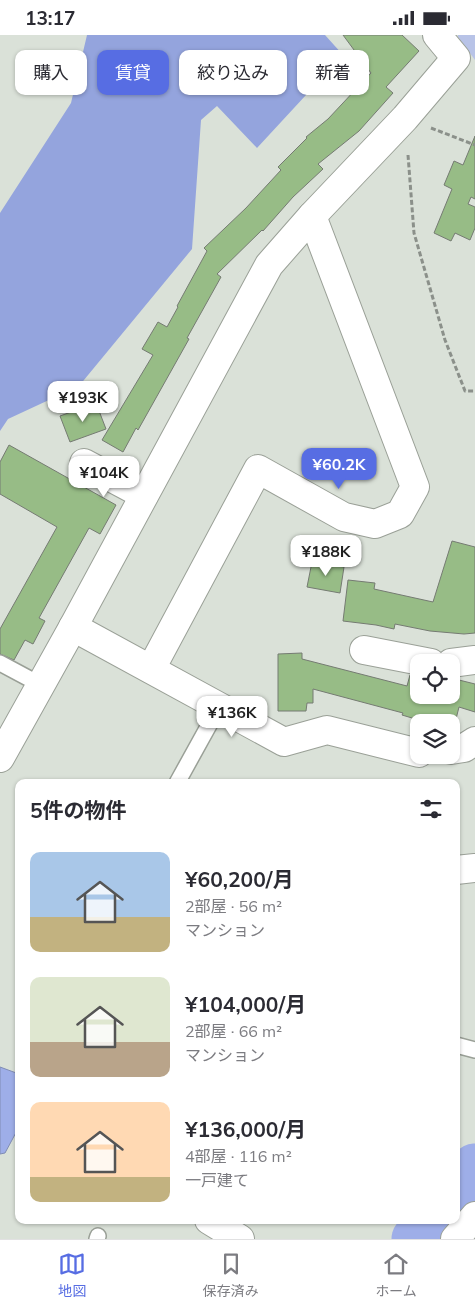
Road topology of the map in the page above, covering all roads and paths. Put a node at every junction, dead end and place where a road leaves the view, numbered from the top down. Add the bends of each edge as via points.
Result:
1 (437, 35) edge
2 (405, 118) junction
3 (475, 145) edge
4 (312, 216) junction
5 (475, 391) edge
6 (84, 463) dead end
7 (144, 495) junction
8 (73, 627) junction
9 (364, 650) dead end
10 (410, 659) edge
11 (475, 659) edge
12 (460, 662) edge
13 (0, 663) edge
14 (151, 669) junction
15 (41, 685) junction
16 (219, 707) junction
17 (475, 741) edge
18 (460, 749) edge
19 (410, 751) edge
20 (0, 758) edge
21 (179, 779) edge
22 (475, 868) edge
23 (460, 870) edge
24 (460, 1046) edge
25 (475, 1050) edge
26 (475, 1216) edge
27 (216, 1224) edge
28 (240, 1239) edge
29 (455, 1239) edge

1 - 2 street via 456,58
2 - 3 path
2 - 4 street
2 - 5 path via 414,233 448,348 465,391
4 - 7 street via 269,265
4 - 14 street via 415,487 400,514 375,524 344,517 258,469
6 - 7 street
7 - 8 street
8 - 14 street
8 - 15 street
9 - 10 street
11 - 12 street
13 - 15 lane
14 - 16 street
15 - 20 street
16 - 19 street via 284,742 327,730
16 - 21 lane
17 - 18 street
22 - 23 street
24 - 25 lane
26 - 29 street
27 - 28 street

